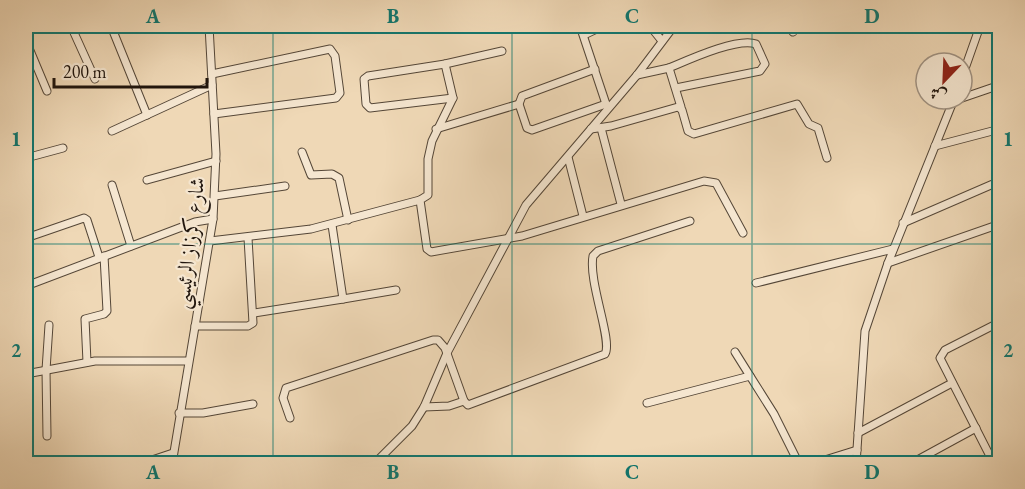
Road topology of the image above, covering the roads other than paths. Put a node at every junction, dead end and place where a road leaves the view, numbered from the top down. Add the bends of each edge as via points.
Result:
1 (72, 26) edge
2 (111, 26) edge
3 (209, 26) edge
4 (580, 26) edge
5 (603, 26) edge
6 (651, 26) edge
7 (674, 26) edge
8 (980, 26) edge
9 (584, 35) junction
10 (26, 41) edge
11 (662, 41) junction
12 (502, 51) dead end
13 (971, 51) edge
14 (445, 64) junction
15 (669, 68) junction
16 (595, 69) junction
17 (212, 74) junction
18 (637, 75) junction
19 (95, 79) dead end
20 (212, 85) junction
21 (999, 85) edge
22 (676, 88) junction
23 (47, 91) dead end
24 (974, 93) edge
25 (453, 98) junction
26 (519, 104) junction
27 (607, 107) junction
28 (681, 107) junction
29 (951, 111) edge
30 (214, 114) junction
31 (147, 115) junction
32 (601, 128) junction
33 (436, 129) junction
34 (591, 129) junction
35 (999, 129) edge
36 (112, 131) dead end
37 (935, 146) junction
38 (63, 148) dead end
39 (302, 152) dead end
40 (568, 157) junction
41 (26, 158) edge
42 (827, 158) dead end
43 (216, 161) junction
44 (147, 180) dead end
45 (999, 181) edge
46 (112, 185) dead end
47 (285, 186) dead end
48 (215, 196) junction
49 (420, 201) junction
50 (621, 204) junction
51 (583, 216) junction
52 (213, 219) junction
53 (348, 220) junction
54 (690, 220) dead end
55 (903, 224) junction
56 (999, 224) edge
57 (332, 225) junction
58 (743, 233) dead end
59 (26, 238) edge
60 (248, 238) junction
61 (508, 239) junction
62 (210, 241) junction
63 (131, 246) junction
64 (893, 249) junction
65 (101, 256) junction
66 (888, 263) junction
67 (756, 283) dead end
68 (26, 286) edge
69 (396, 290) dead end
70 (343, 299) junction
71 (254, 313) junction
72 (999, 322) edge
73 (50, 325) dead end
74 (195, 326) junction
75 (735, 352) dead end
76 (447, 354) junction
77 (188, 361) junction
78 (87, 362) junction
79 (46, 370) junction
80 (26, 374) edge
81 (750, 376) junction
82 (952, 383) junction
83 (464, 401) junction
84 (647, 403) dead end
85 (253, 404) dead end
86 (424, 407) junction
87 (179, 413) junction
88 (290, 418) dead end
89 (976, 428) junction
90 (858, 433) junction
91 (47, 436) dead end
92 (856, 450) junction
93 (173, 453) junction
94 (140, 464) edge
95 (172, 464) edge
96 (374, 464) edge
97 (799, 464) edge
98 (812, 464) edge
99 (856, 464) edge
100 (910, 464) edge
101 (994, 464) edge

1 - 19 street
2 - 31 street
3 - 17 street, شارع كرزاز الرئيسي
4 - 9 street
5 - 9 street
6 - 11 street
7 - 11 street
8 - 13 street
9 - 16 street
10 - 23 street
11 - 18 street
12 - 14 street
14 - 25 street
14 - 25 street via 366,77 366,104 370,108
15 - 18 street
15 - 22 street
15 - 22 street via 750,42 756,44 765,64 760,71
16 - 26 street via 522,96
16 - 27 street
17 - 20 street, شارع كرزاز الرئيسي
17 - 30 street via 330,50 335,56 340,93 336,98
18 - 27 street
20 - 30 street, شارع كرزاز الرئيسي
20 - 31 street
21 - 24 street
22 - 28 street
25 - 33 street
26 - 27 street via 530,130
26 - 33 street
27 - 34 street
28 - 32 street
28 - 42 street via 688,131 694,134 797,104 809,124 818,128
29 - 37 street
30 - 43 street, شارع كرزاز الرئيسي
31 - 36 street
32 - 34 street
32 - 50 street
33 - 49 street via 429,159 428,195
34 - 40 street
35 - 37 street
37 - 55 street
38 - 41 street
39 - 53 street via 311,175 332,174 339,178
40 - 51 street
40 - 61 street via 530,198
43 - 44 street
43 - 48 street, شارع كرزاز الرئيسي
45 - 55 street
46 - 63 street
47 - 48 street
48 - 52 street, شارع كرزاز الرئيسي
49 - 53 street
49 - 61 street via 427,249 431,252
50 - 51 street
50 - 58 street via 712,181 722,190
51 - 61 street
52 - 62 street, شارع كرزاز الرئيسي
52 - 63 street
53 - 57 street
54 - 83 street via 593,256 596,300 609,345 605,354 470,404
55 - 64 street
56 - 66 street
57 - 60 street
57 - 70 street
59 - 65 street via 84,218
60 - 62 street
60 - 71 street
61 - 76 street
62 - 74 street, شارع كرزاز الرئيسي
63 - 65 street
64 - 66 street
64 - 67 street
65 - 68 street
65 - 78 street via 107,311 86,319
66 - 90 street via 865,331
69 - 70 street
70 - 71 street
71 - 74 street via 254,321 248,326
72 - 82 street via 940,355
73 - 79 street
74 - 77 street, شارع كرزاز الرئيسي
75 - 81 street
76 - 83 street
76 - 86 street
76 - 88 street via 442,344 433,340 289,387 283,392
77 - 78 street
77 - 87 street, شارع كرزاز الرئيسي
78 - 79 street
79 - 80 street
79 - 91 street
81 - 84 street
81 - 97 street
82 - 89 street
82 - 90 street
83 - 86 street
85 - 87 street
86 - 96 street via 412,426
87 - 93 street, شارع كرزاز الرئيسي
89 - 100 street
89 - 101 street
90 - 92 street
92 - 98 street
92 - 99 street
93 - 94 street
93 - 95 street, شارع كرزاز الرئيسي

